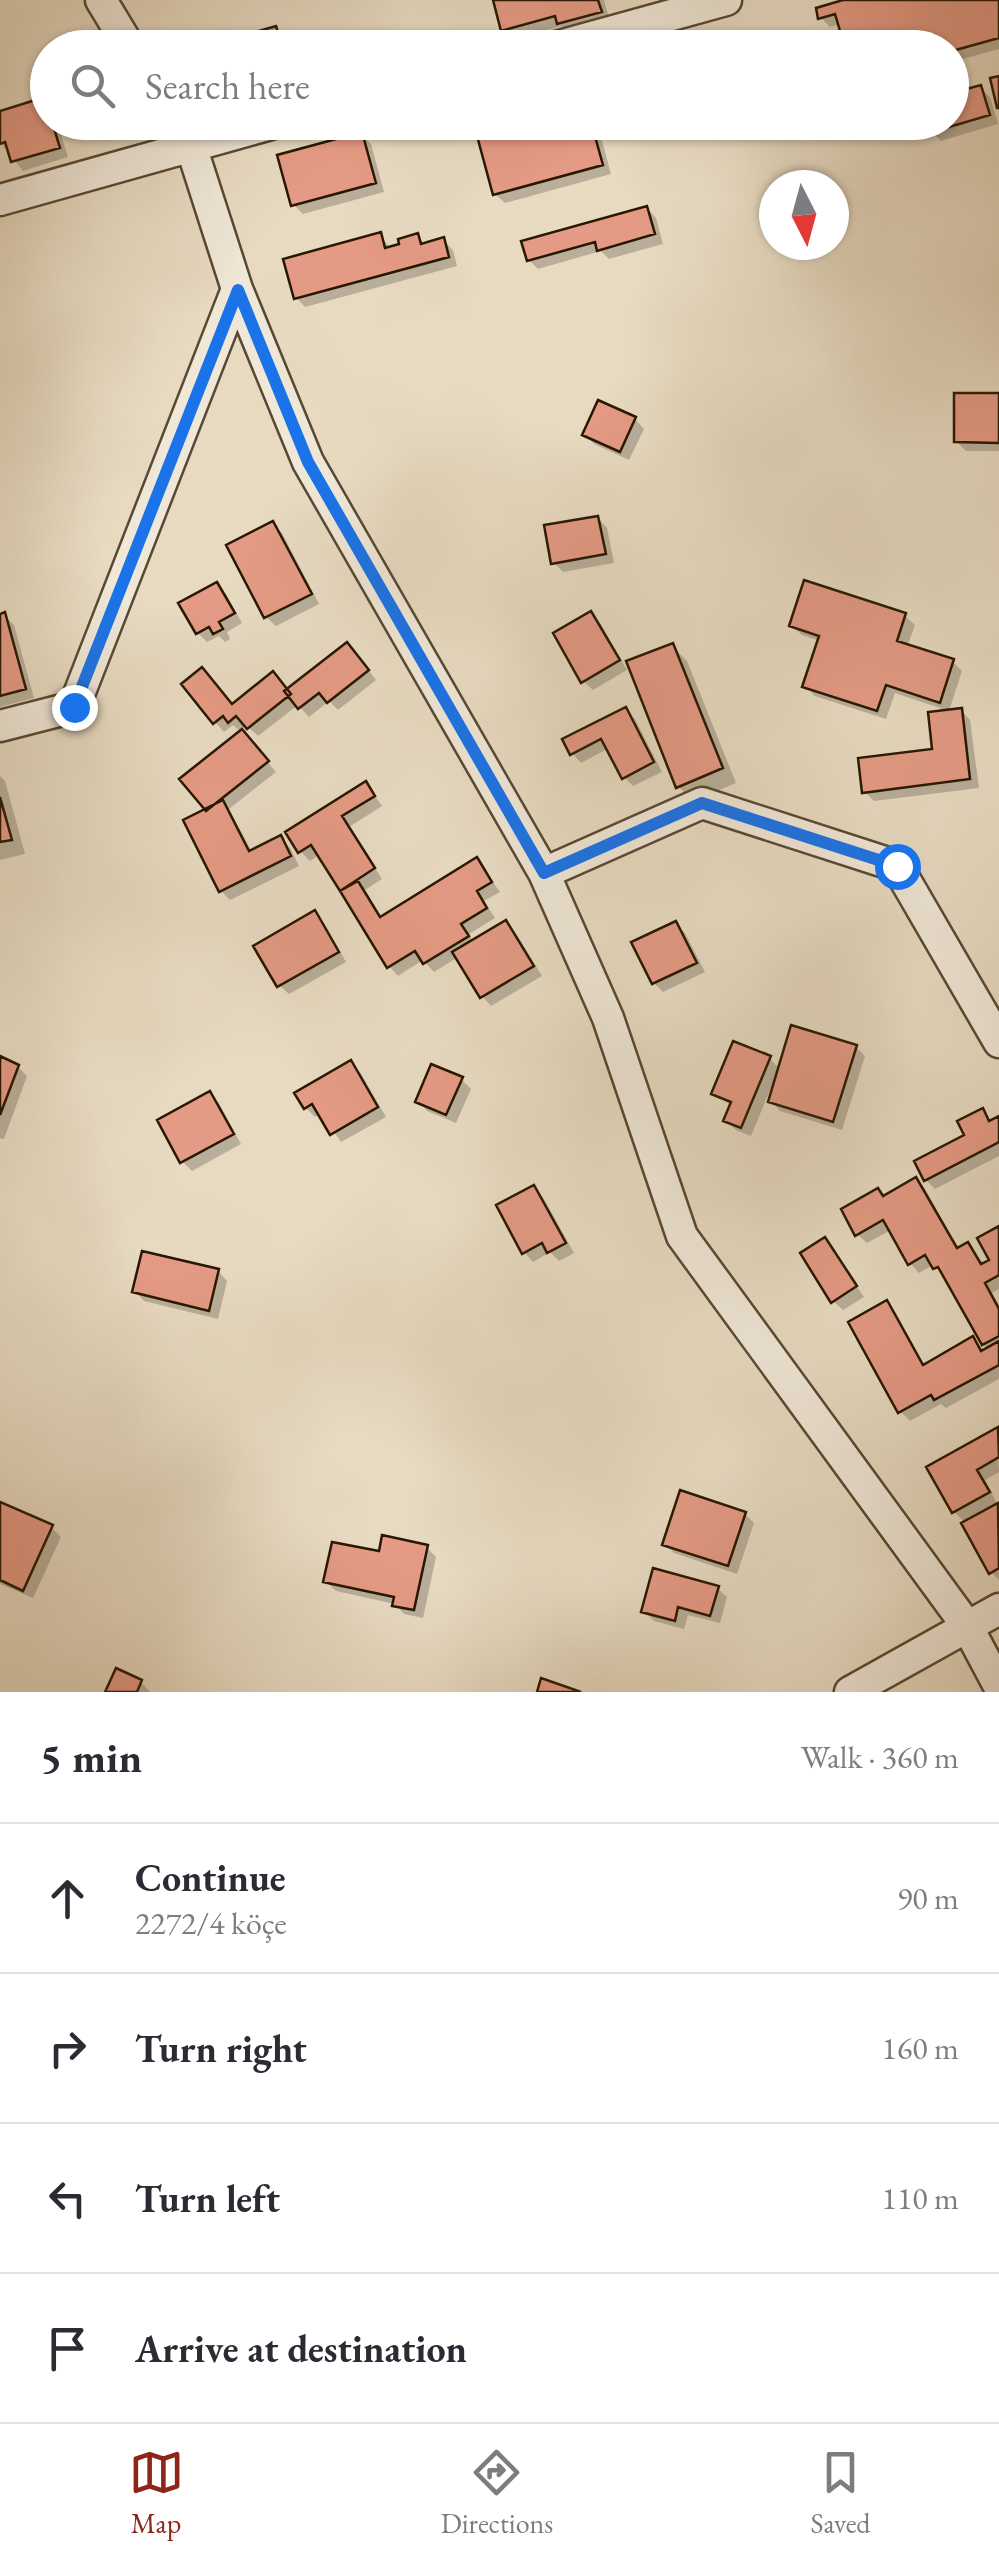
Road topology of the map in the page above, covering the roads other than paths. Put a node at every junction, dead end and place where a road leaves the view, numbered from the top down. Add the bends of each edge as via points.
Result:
1 (101, 0) edge
2 (726, 0) edge
3 (119, 30) edge
4 (617, 30) edge
5 (167, 140) edge
6 (186, 140) edge
7 (0, 200) edge
8 (238, 290) junction
9 (0, 726) edge
10 (544, 873) junction
11 (999, 1042) edge
12 (999, 1609) edge
13 (967, 1626) junction
14 (999, 1686) edge
15 (850, 1692) edge

1 - 3 street
2 - 4 street
5 - 7 street
6 - 8 street
8 - 9 street via 74,707
8 - 10 street via 308,462
10 - 11 street via 702,803 897,866
10 - 13 street via 608,1018 682,1236
12 - 13 street
13 - 14 street
13 - 15 street

